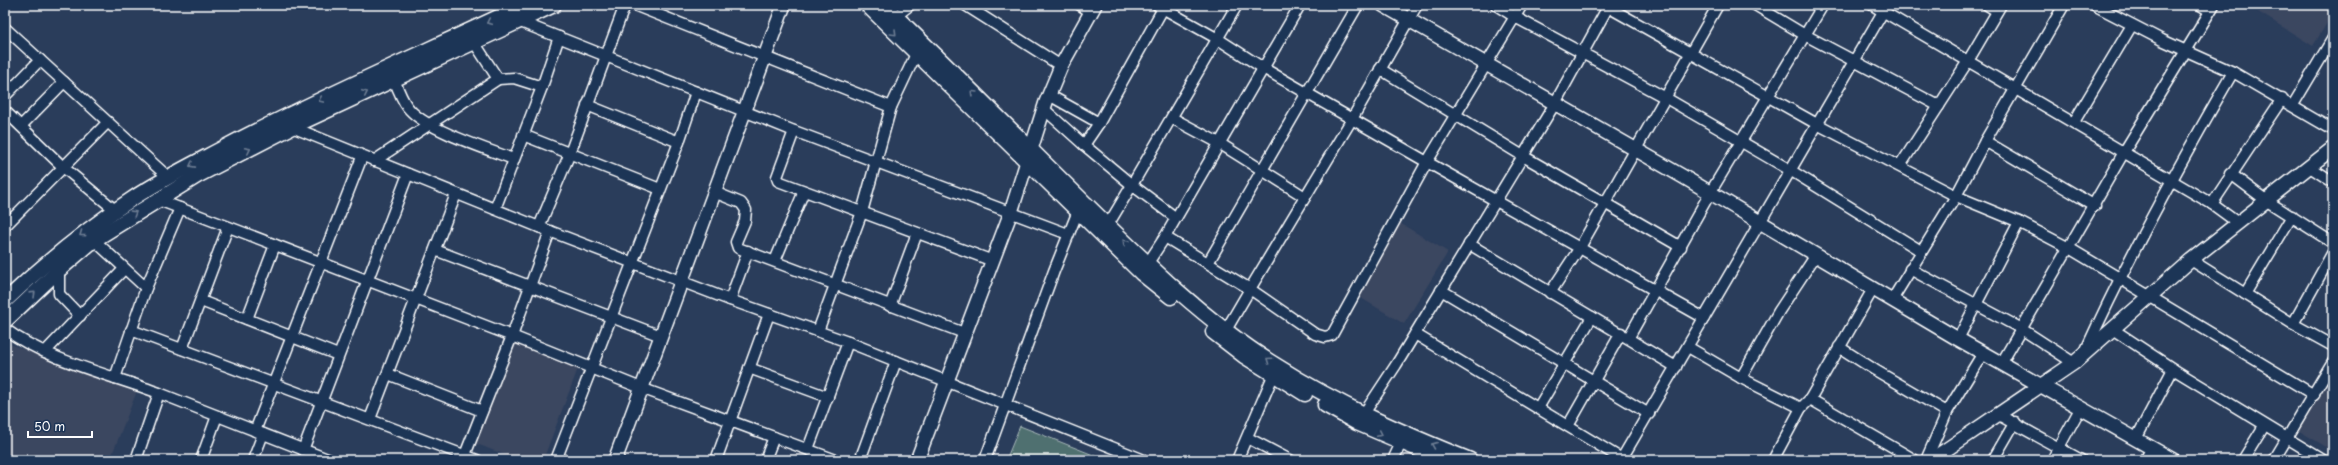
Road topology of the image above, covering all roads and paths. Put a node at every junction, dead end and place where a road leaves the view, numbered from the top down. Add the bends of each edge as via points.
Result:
1 (524, 5) edge
2 (554, 5) edge
3 (625, 5) edge
4 (634, 5) edge
5 (784, 5) edge
6 (867, 5) edge
7 (884, 5) edge
8 (910, 5) edge
9 (965, 5) edge
10 (1080, 5) edge
11 (1237, 5) edge
12 (1300, 5) edge
13 (1358, 5) edge
14 (1383, 5) edge
15 (1417, 5) edge
16 (1496, 5) edge
17 (1522, 5) edge
18 (1718, 5) edge
19 (1755, 5) edge
20 (1824, 5) edge
21 (1872, 5) edge
22 (1987, 5) edge
23 (2094, 5) edge
24 (2200, 5) edge
25 (1162, 6) edge
26 (1609, 6) edge
27 (2059, 6) edge
28 (1093, 8) edge
29 (1886, 8) edge
30 (1999, 8) edge
31 (2212, 8) edge
32 (896, 16) junction
33 (1515, 18) junction
34 (1408, 20) junction
35 (518, 21) junction
36 (2132, 25) junction
37 (5, 28) edge
38 (1805, 35) junction
39 (559, 37) junction
40 (2333, 38) edge
41 (1218, 39) junction
42 (474, 42) junction
43 (2186, 51) junction
44 (1691, 53) junction
45 (916, 54) junction
46 (1582, 54) junction
47 (606, 56) junction
48 (765, 56) junction
49 (40, 60) junction
50 (1855, 61) junction
51 (1968, 61) junction
52 (1061, 66) junction
53 (1486, 66) junction
54 (1263, 68) junction
55 (1380, 69) junction
56 (2233, 72) junction
57 (498, 79) junction
58 (394, 80) junction
59 (64, 82) junction
60 (542, 87) junction
61 (2015, 88) junction
62 (696, 92) junction
63 (1306, 92) junction
64 (1049, 95) junction
65 (5, 96) edge
66 (1769, 97) junction
67 (1666, 98) junction
68 (2282, 99) junction
69 (587, 105) junction
70 (1554, 105) junction
71 (2293, 105) junction
72 (1939, 106) junction
73 (891, 107) junction
74 (1044, 109) junction
75 (5, 111) edge
76 (745, 111) junction
77 (1455, 115) junction
78 (1172, 118) junction
79 (1352, 119) junction
80 (108, 122) junction
81 (2074, 122) junction
82 (1099, 123) junction
83 (431, 124) junction
84 (1817, 124) junction
85 (21, 126) junction
86 (292, 127) junction
87 (2333, 130) edge
88 (794, 131) junction
89 (523, 135) junction
90 (1985, 141) junction
91 (679, 142) junction
92 (1741, 142) junction
93 (1219, 143) junction
94 (1084, 145) junction
95 (2333, 148) edge
96 (1634, 150) junction
97 (2124, 152) junction
98 (570, 153) junction
99 (1028, 154) junction
100 (1523, 156) junction
101 (362, 157) junction
102 (513, 160) junction
103 (374, 161) junction
104 (877, 161) junction
105 (1427, 162) junction
106 (1900, 166) junction
107 (63, 167) junction
108 (2310, 167) junction
109 (1262, 170) junction
110 (1790, 170) junction
111 (408, 174) junction
112 (2231, 174) junction
113 (168, 178) junction
114 (2170, 180) junction
115 (2333, 182) edge
116 (1132, 185) junction
117 (660, 189) junction
118 (804, 191) junction
119 (714, 192) junction
120 (1710, 193) junction
121 (456, 194) junction
122 (1305, 196) junction
123 (1956, 196) junction
124 (156, 200) junction
125 (1496, 201) junction
126 (2267, 201) junction
127 (1605, 202) junction
128 (2212, 204) junction
129 (2095, 206) junction
130 (180, 208) junction
131 (494, 209) junction
132 (115, 210) junction
133 (1078, 211) junction
134 (862, 212) junction
135 (1011, 212) junction
136 (2292, 216) junction
137 (1176, 218) junction
138 (2019, 222) junction
139 (1761, 223) junction
140 (2238, 223) junction
141 (1108, 225) junction
142 (5, 226) edge
143 (228, 227) junction
144 (539, 227) junction
145 (550, 231) junction
146 (917, 233) junction
147 (1068, 234) junction
148 (1165, 237) junction
149 (94, 240) junction
150 (2333, 242) edge
151 (1468, 244) junction
152 (275, 245) junction
153 (1681, 247) junction
154 (2069, 248) junction
155 (1579, 249) junction
156 (435, 250) junction
157 (748, 251) junction
158 (1921, 251) junction
159 (2333, 252) edge
160 (1816, 256) junction
161 (2191, 260) junction
162 (775, 261) junction
163 (993, 261) junction
164 (320, 262) junction
165 (633, 262) junction
166 (1208, 263) junction
167 (1144, 268) junction
168 (124, 269) junction
169 (1910, 269) junction
170 (59, 270) junction
171 (2119, 277) junction
172 (366, 280) junction
173 (682, 281) junction
174 (530, 285) junction
175 (836, 285) junction
176 (146, 288) junction
177 (1250, 288) junction
178 (1873, 289) junction
179 (1441, 290) junction
180 (1655, 292) junction
181 (1550, 293) junction
182 (2245, 294) junction
183 (2150, 296) junction
184 (416, 300) junction
185 (730, 300) junction
186 (1892, 300) junction
187 (5, 301) edge
188 (200, 301) junction
189 (1975, 304) junction
190 (890, 306) junction
191 (769, 314) junction
192 (80, 316) junction
193 (612, 317) junction
194 (1592, 317) junction
195 (1704, 318) junction
196 (247, 319) junction
197 (5, 321) edge
198 (2293, 324) junction
199 (2020, 328) junction
200 (5, 329) edge
201 (131, 330) junction
202 (1226, 330) junction
203 (2114, 330) junction
204 (818, 331) junction
205 (964, 333) junction
206 (1415, 334) junction
207 (292, 335) junction
208 (1625, 335) junction
209 (512, 336) junction
210 (661, 336) junction
211 (1958, 339) junction
212 (848, 342) junction
213 (2333, 346) edge
214 (1688, 347) junction
215 (1839, 347) junction
216 (182, 349) junction
217 (45, 352) junction
218 (1983, 353) junction
219 (2084, 354) junction
220 (338, 355) junction
221 (2333, 360) edge
222 (896, 361) junction
223 (2074, 363) junction
224 (1564, 364) junction
225 (2001, 364) junction
226 (1676, 367) junction
227 (592, 368) junction
228 (749, 368) junction
229 (2173, 369) junction
230 (388, 374) junction
231 (1273, 376) junction
232 (115, 378) junction
233 (1741, 378) junction
234 (945, 381) junction
235 (1593, 383) junction
236 (274, 384) junction
237 (2043, 385) junction
238 (641, 388) junction
239 (159, 393) junction
240 (2314, 395) junction
241 (828, 397) junction
242 (1810, 399) junction
243 (321, 401) junction
244 (1006, 404) junction
245 (2081, 407) junction
246 (1538, 408) junction
247 (1801, 408) junction
248 (482, 411) junction
249 (1947, 412) junction
250 (1649, 414) junction
251 (1997, 414) junction
252 (217, 416) junction
253 (370, 419) junction
254 (1360, 419) junction
255 (731, 421) junction
256 (2014, 422) junction
257 (1568, 426) junction
258 (2264, 426) junction
259 (259, 433) junction
260 (774, 437) junction
261 (1248, 438) junction
262 (2136, 439) junction
263 (2287, 439) junction
264 (1401, 443) junction
265 (2058, 448) junction
266 (2152, 448) junction
267 (808, 449) junction
268 (302, 450) junction
269 (464, 458) edge
270 (1622, 459) edge
271 (136, 460) edge
272 (200, 460) edge
273 (253, 460) edge
274 (330, 460) edge
275 (477, 460) edge
276 (556, 460) edge
277 (615, 460) edge
278 (716, 460) edge
279 (766, 460) edge
280 (836, 460) edge
281 (860, 460) edge
282 (917, 460) edge
283 (985, 460) edge
284 (1144, 460) edge
285 (1238, 460) edge
286 (1290, 460) edge
287 (1394, 460) edge
288 (1443, 460) edge
289 (1470, 460) edge
290 (1773, 460) edge
291 (1915, 460) edge
292 (1926, 460) edge
293 (1931, 460) edge
294 (1993, 460) edge
295 (2052, 460) edge
296 (2081, 460) edge
297 (2145, 460) edge
298 (2173, 460) edge
299 (2243, 460) edge
300 (2274, 460) edge
301 (2323, 460) edge

1 -> 113 main road via 275,121
2 - 35 main road
3 - 47 street
4 - 48 street
5 - 48 street
6 -> 45 main road
7 - 32 main road
8 - 32 street
9 - 52 street
10 - 28 street
11 - 41 street
12 - 54 street
13 - 63 street
14 - 34 street
15 - 34 street
16 - 33 street
17 - 33 street
18 - 44 street
19 - 38 street
20 - 38 street
21 - 29 street
22 - 30 street
23 - 36 street
24 - 31 street
25 - 41 street
25 - 82 street
26 - 44 street
26 - 46 street
27 - 61 street
28 - 52 street
29 - 50 street
29 - 51 street
30 - 51 street
31 - 43 street
99 -> 32 main road
33 - 46 street
33 - 53 street
34 - 53 street
34 - 55 street
35 - 39 street
35 - 42 main road
36 - 43 street
36 - 81 street
37 - 49 street
38 - 50 street
38 - 66 street
39 - 47 street
39 - 60 street
40 - 71 street
41 - 54 street
41 - 78 street
42 - 57 street
42 - 58 main road
43 - 56 street
43 - 97 street
44 - 66 street
44 - 67 street
45 - 73 street
45 - 99 main road
46 - 67 street
46 - 70 street
47 - 62 street
47 - 69 street
48 - 73 street
48 - 76 street
49 - 59 street
49 - 65 street
50 - 72 street
50 - 84 street
51 - 61 street
51 - 72 street
52 - 64 street
53 - 70 street
53 - 77 street
54 - 63 street
54 - 93 street
55 - 77 street
55 - 79 street
56 - 68 street
56 - 114 street
57 - 60 street via 514,78
57 - 83 street
58 - 83 street via 409,109
86 -> 58 main road
59 - 80 street
59 - 85 street
60 - 89 street
61 - 81 street
61 - 90 street
62 - 76 street
62 - 91 street
63 - 79 street
63 - 109 street
64 - 74 street
64 - 82 street
66 - 84 street
66 - 92 street
67 - 92 street
67 - 96 street
68 - 71 street
68 - 112 street
69 - 91 street
69 - 98 street
70 - 96 street
70 - 100 street
71 - 87 street
72 - 106 street
73 - 104 street
74 - 94 street
74 - 99 street
75 - 85 street
76 - 88 street
76 - 119 street
77 - 100 street
77 - 105 street
78 - 93 street
78 - 116 street
79 - 105 street
79 - 122 street
80 - 107 street
80 - 113 street
81 - 97 street
82 - 94 street
83 - 102 street
83 - 103 street
84 - 106 street
84 - 110 street
85 - 107 street
86 - 101 street
124 -> 86 main road
88 - 104 street
88 - 118 street via 777,179
89 - 98 street
89 - 102 street
90 - 123 street
90 - 129 street
91 - 117 street
92 - 110 street
92 - 120 street
93 - 109 street
93 - 137 street
94 - 116 street
95 - 108 street
96 - 120 street
96 - 127 street
97 - 114 street
97 - 129 street
98 - 117 street
98 - 144 street
99 - 133 main road
99 - 135 street
99 - 141 main road
100 - 125 street
100 - 127 street
101 - 103 street
101 - 164 street
102 - 131 street
103 - 111 street
104 - 134 street
104 - 135 street
105 - 125 street
105 - 177 street via 1332,335 1325,337 1315,334
106 - 123 street
107 - 132 street
107 - 142 street
108 - 115 street
108 - 126 street
109 - 122 street
109 - 166 street
110 - 139 street
110 - 158 street
111 - 121 street
111 - 172 street
112 - 126 street
112 - 128 street
113 - 132 main road
114 - 128 street
114 - 171 street
116 - 137 street
116 - 141 street
117 - 165 street
118 - 134 street
118 - 162 street
119 - 157 street via 744,206 746,215 736,246
119 - 173 street
120 - 139 street
120 - 153 street
121 - 131 street
121 - 156 street
122 - 177 street
123 - 138 street
123 - 158 street
124 - 130 street
149 -> 124 main road
125 - 151 street
125 - 155 street
126 - 136 street
126 - 140 street
127 - 153 street
127 - 155 street
128 - 140 street
129 - 154 street
130 - 143 street
130 - 176 street
131 - 144 street
132 -> 187 main road via 43,265
133 - 147 street
133 - 167 main road
134 - 146 street
134 - 175 street
135 - 147 street
135 - 163 street
136 - 150 street
136 - 182 street
137 - 148 street
138 - 154 street
138 - 189 street
139 - 160 street
139 - 195 street
140 - 161 street
167 -> 141 main road
143 - 152 street
143 - 188 street
144 - 145 street
145 - 165 street
145 - 174 street
146 - 163 street
146 - 190 street
147 - 244 street
148 - 166 street
148 - 167 street
149 - 168 street
149 - 170 main road
151 - 179 street
151 - 181 street
152 - 164 street
152 - 196 street
153 - 180 street
154 - 171 street
154 - 199 street
155 - 180 street
155 - 181 street
156 - 174 street
156 - 184 street
157 - 162 street
157 - 185 street
158 - 169 street
159 - 198 street
160 - 178 street
160 - 233 street via 1779,311
161 - 182 street
161 - 183 street
162 - 175 street
163 - 205 street
164 - 172 street
164 - 207 street
165 - 173 street
165 - 193 street
166 - 177 street
167 - 202 main road
167 - 231 main road via 1238,351
168 - 176 street
168 - 192 street
169 - 186 street
169 - 189 street
170 - 192 street via 59,294
197 -> 170 main road
171 - 183 street
171 - 219 street
172 - 184 street
172 - 220 street
173 - 185 street
173 - 210 street
174 - 193 street
174 - 209 street
175 - 190 street
175 - 204 street
176 - 201 street
177 - 202 street
178 - 186 street
178 - 215 street
179 - 206 street
179 - 224 street
180 - 195 street
180 - 208 street
181 - 194 street
182 - 198 street
183 - 203 street
183 - 240 street
184 - 209 street
184 - 230 street
185 - 191 street
186 - 211 street
188 - 196 street
188 - 216 street
189 - 199 street
189 - 211 street
190 - 205 street
191 - 204 street
191 - 228 street
192 - 217 street
193 - 210 street
193 - 227 street
194 - 208 street
194 - 224 street
195 - 214 street
196 - 207 street
198 - 213 street
199 - 223 street
199 - 225 street
200 - 217 street
201 - 216 street
201 - 232 street
254 -> 202 main road via 1276,366
203 - 219 street
203 - 229 street
204 - 212 street
205 - 234 street
206 - 246 street
206 - 254 street
207 - 220 street
207 - 236 street
208 - 226 street
208 - 235 street
209 - 227 street
209 - 248 street
210 - 238 street
211 - 218 street
212 - 222 street
212 - 241 street
214 - 226 street
214 - 233 street
215 - 242 street
215 - 249 street
216 - 236 street
217 - 232 street
218 - 225 street
218 - 249 street
219 - 223 street
220 - 243 street
221 - 240 street
222 - 234 street
222 - 281 street
223 - 237 street
224 - 235 street
224 - 246 street
225 - 237 street
226 - 250 street
227 - 238 street
227 - 276 street
228 - 241 street
228 - 255 street
229 - 258 street
229 - 262 street
230 - 248 street
230 - 253 street
231 - 254 main road
231 - 261 street
232 - 239 street
233 - 247 street
234 - 244 street
234 - 282 street
235 - 250 street
235 - 257 street
236 - 243 street
236 - 259 street
237 - 245 street
237 - 251 street
238 - 255 street
238 - 277 street
239 - 252 street
239 - 271 street
240 - 263 street
241 - 267 street
242 - 247 street
242 - 291 street
243 - 253 street
243 - 268 street
244 - 283 street
244 - 284 street
245 - 262 street
245 - 265 street
246 - 257 street
247 - 290 street
248 - 269 street
249 - 292 street
250 - 270 street
251 - 256 street
251 - 293 street
252 - 259 street
252 - 272 street
253 - 269 street
254 -> 264 main road
289 -> 254 main road
255 - 260 street
255 - 278 street
256 - 265 street
256 - 294 street
257 - 270 street
258 - 263 street
258 - 299 street
259 - 268 street
259 - 273 street
260 - 267 street
260 - 279 street
261 - 285 street
261 - 286 street
262 - 266 street
263 - 300 street
263 - 301 street
264 - 287 street
264 - 288 main road
265 - 295 street
265 - 296 street
266 - 297 street
266 - 298 street
267 - 280 street
268 - 274 street
269 - 275 street

